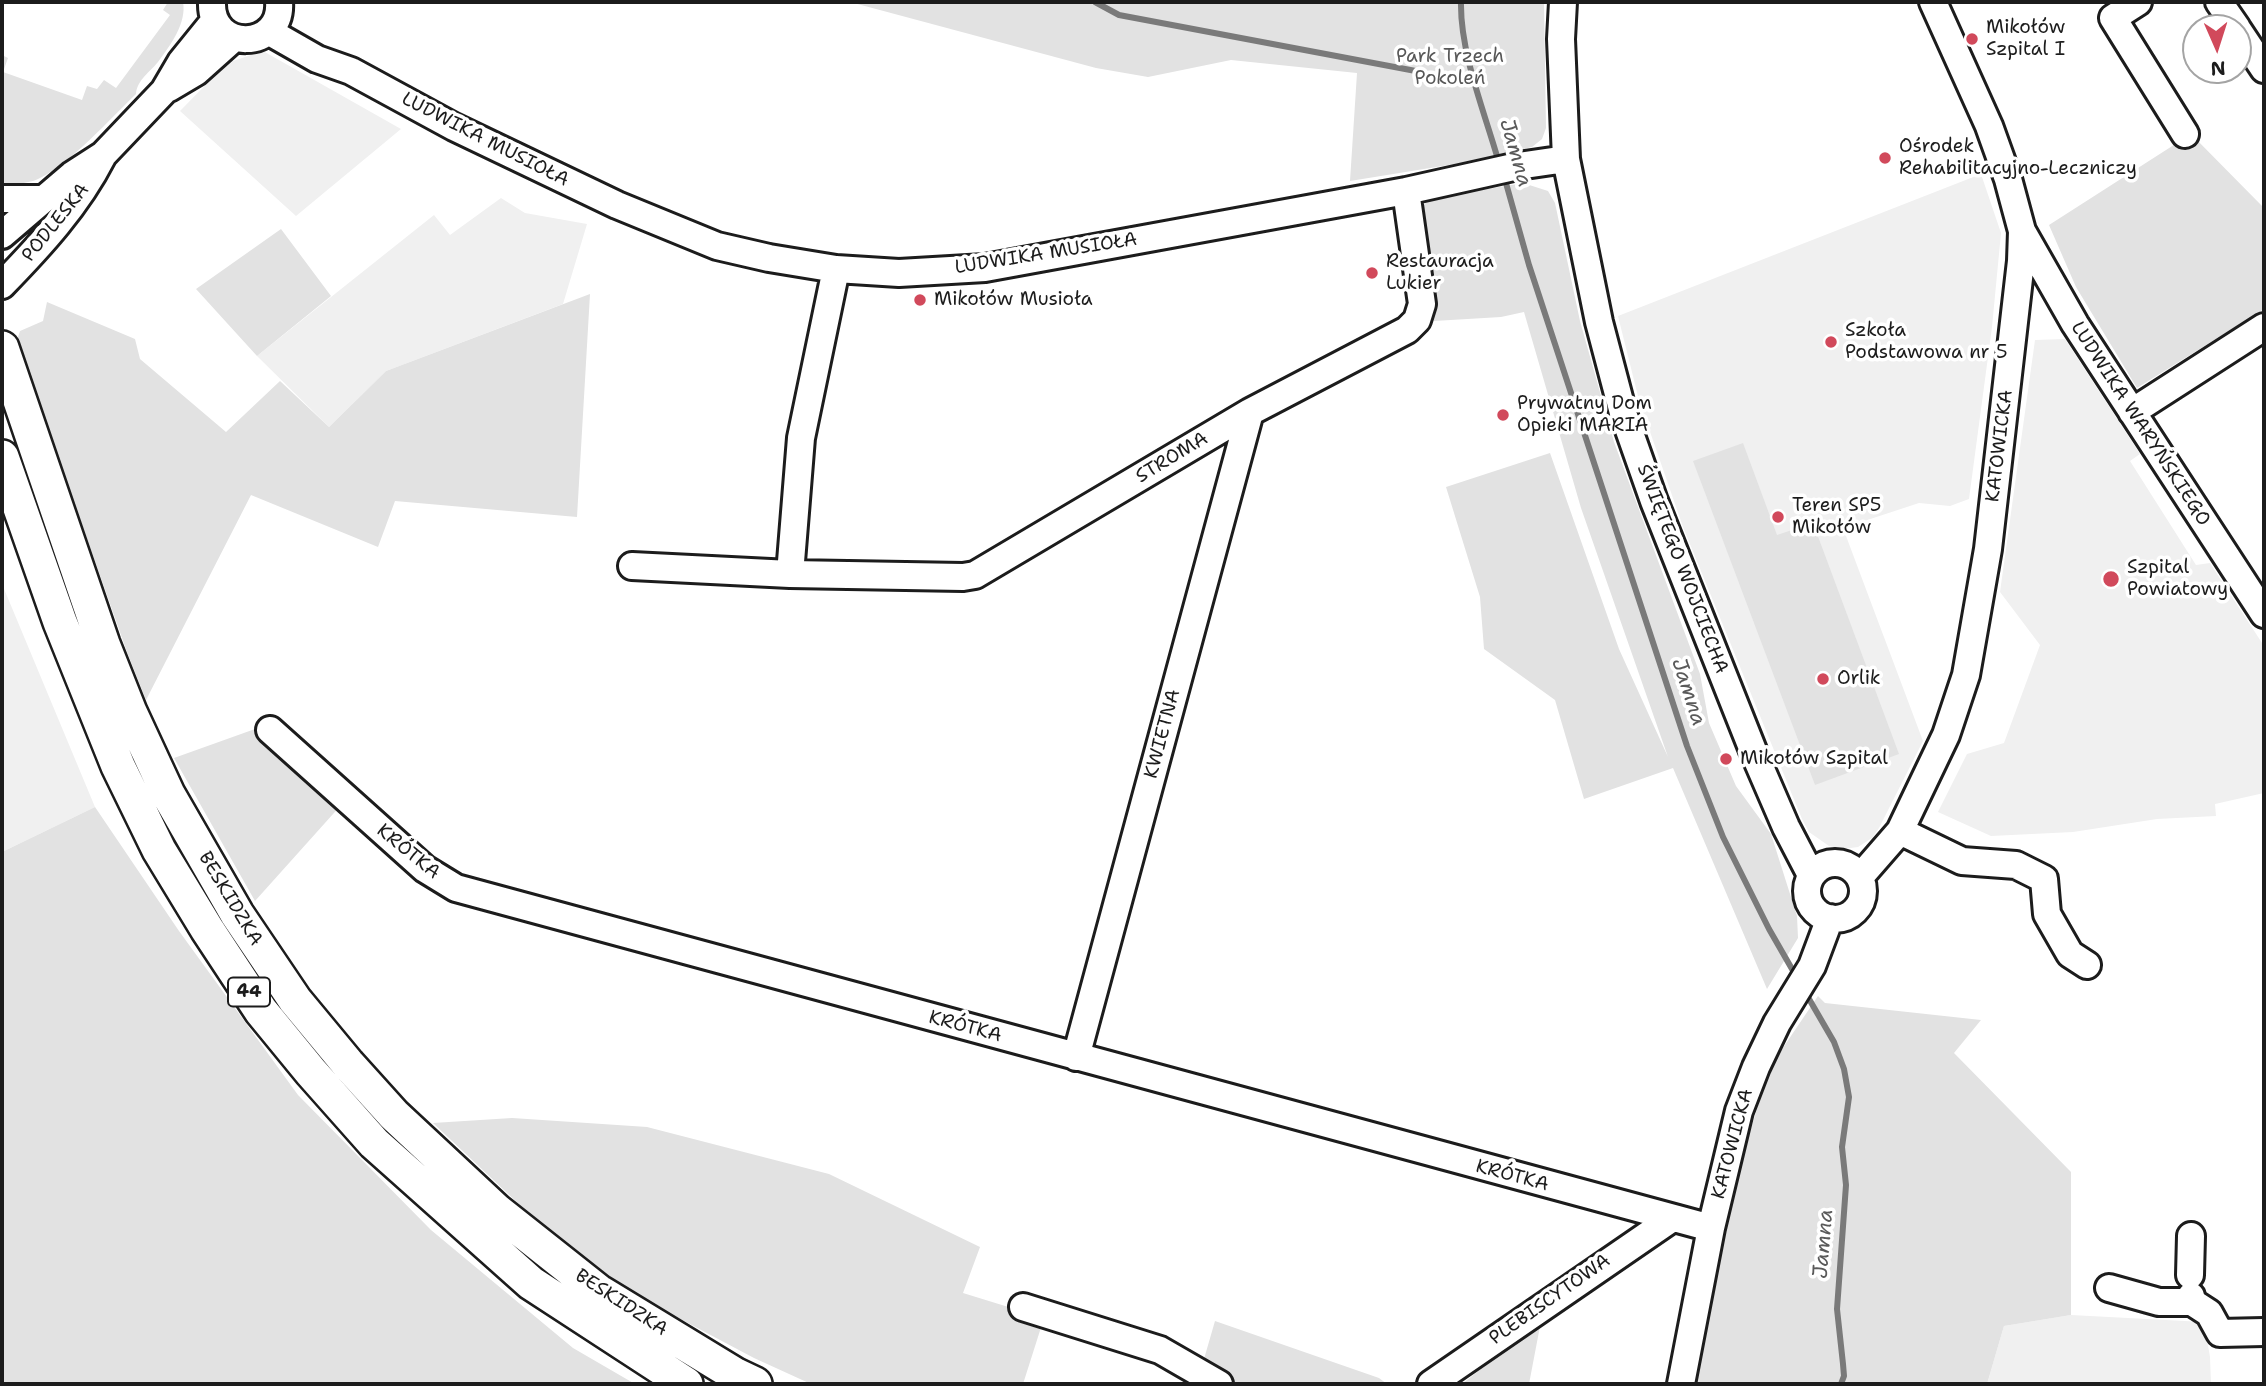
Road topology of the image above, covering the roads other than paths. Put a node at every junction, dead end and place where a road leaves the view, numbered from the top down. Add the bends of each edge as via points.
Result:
1 (1563, 2) edge
2 (1933, 2) edge
3 (2138, 2) edge
4 (2108, 10) edge
5 (213, 11) edge
6 (275, 17) edge
7 (234, 38) junction
8 (2252, 51) edge
9 (2264, 69) edge
10 (164, 91) junction
11 (2185, 134) dead end
12 (103, 155) junction
13 (1566, 159) junction
14 (1406, 191) junction
15 (2, 199) edge
16 (44, 199) junction
17 (2022, 231) junction
18 (2, 234) edge
19 (836, 269) junction
20 (2049, 279) junction
21 (2, 285) edge
22 (2018, 285) junction
23 (2064, 305) junction
24 (2015, 313) junction
25 (2264, 327) edge
26 (2, 348) edge
27 (1250, 412) junction
28 (2132, 412) junction
29 (2, 457) edge
30 (632, 566) dead end
31 (790, 574) junction
32 (2264, 614) edge
33 (270, 730) dead end
34 (1899, 831) junction
35 (1811, 875) junction
36 (1860, 877) junction
37 (1830, 918) junction
38 (2087, 965) dead end
39 (1076, 1057) junction
40 (1671, 1219) junction
41 (1711, 1228) junction
42 (2191, 1236) dead end
43 (2109, 1288) dead end
44 (2191, 1291) junction
45 (1023, 1307) dead end
46 (2264, 1332) edge
47 (686, 1384) edge
48 (755, 1384) edge
49 (1219, 1384) edge
50 (1431, 1384) edge
51 (1681, 1384) edge

1 - 13 street, ŚWIĘTEGO WOJCIECHA
2 - 17 street, KATOWICKA via 1989,126
3 - 4 street
4 - 11 street
5 - 7 street via 225,33
5 - 10 street, PODLESKA
6 - 7 street via 256,38
6 - 19 street, LUDWIKA MUSIOŁA via 317,59 351,71 487,144 617,205 704,241
7 - 10 street, PODLESKA via 196,72
8 - 9 street
10 - 12 street, PODLESKA
12 - 16 street, PODLESKA
12 - 21 street, PODLESKA via 70,209
13 - 14 street, LUDWIKA MUSIOŁA
13 - 35 street, ŚWIĘTEGO WOJCIECHA via 1623,413 1749,740
14 - 19 street, LUDWIKA MUSIOŁA via 985,268 899,273
14 - 27 street, STROMA via 1422,304 1417,320 1407,330
15 - 16 street
16 - 18 street, PODLESKA
17 - 20 street, LUDWIKA WARYŃSKIEGO
17 - 22 street, KATOWICKA
19 - 31 street via 801,438
20 - 22 street via 2033,278
20 - 23 street, LUDWIKA WARYŃSKIEGO
22 - 24 street, KATOWICKA
23 - 24 street via 2049,300 2032,302
23 - 28 street, LUDWIKA WARYŃSKIEGO
24 - 34 street, KATOWICKA via 1988,549 1966,675 1946,735
25 - 28 street
26 - 48 main road, BESKIDZKA / 44 via 130,712 169,794 237,914 295,1000 394,1115 497,1212 598,1291
27 - 31 street, STROMA via 975,575
27 - 39 street, KWIETNA
28 - 32 street, LUDWIKA WARYŃSKIEGO
29 - 47 main road, BESKIDZKA / 44 via 60,622 118,766 159,850 261,1011 374,1143 531,1283
30 - 31 street, STROMA
33 - 39 street, KRÓTKA via 425,869 456,888
34 - 36 street, KATOWICKA
34 - 38 street via 1962,861 2016,865 2044,879 2047,914 2070,954
35 - 36 street via 1832,863 1852,868
35 - 37 street via 1809,902
36 - 37 street via 1863,889 1858,906 1842,919
37 - 41 street, KATOWICKA via 1812,967 1777,1023 1739,1111
39 - 40 street, KRÓTKA
40 - 41 street, KRÓTKA
40 - 50 street, PLEBISCYTOWA
41 - 51 street, KATOWICKA
42 - 44 street
43 - 44 street via 2159,1302
44 - 46 street via 2220,1333
45 - 49 street via 1160,1350

